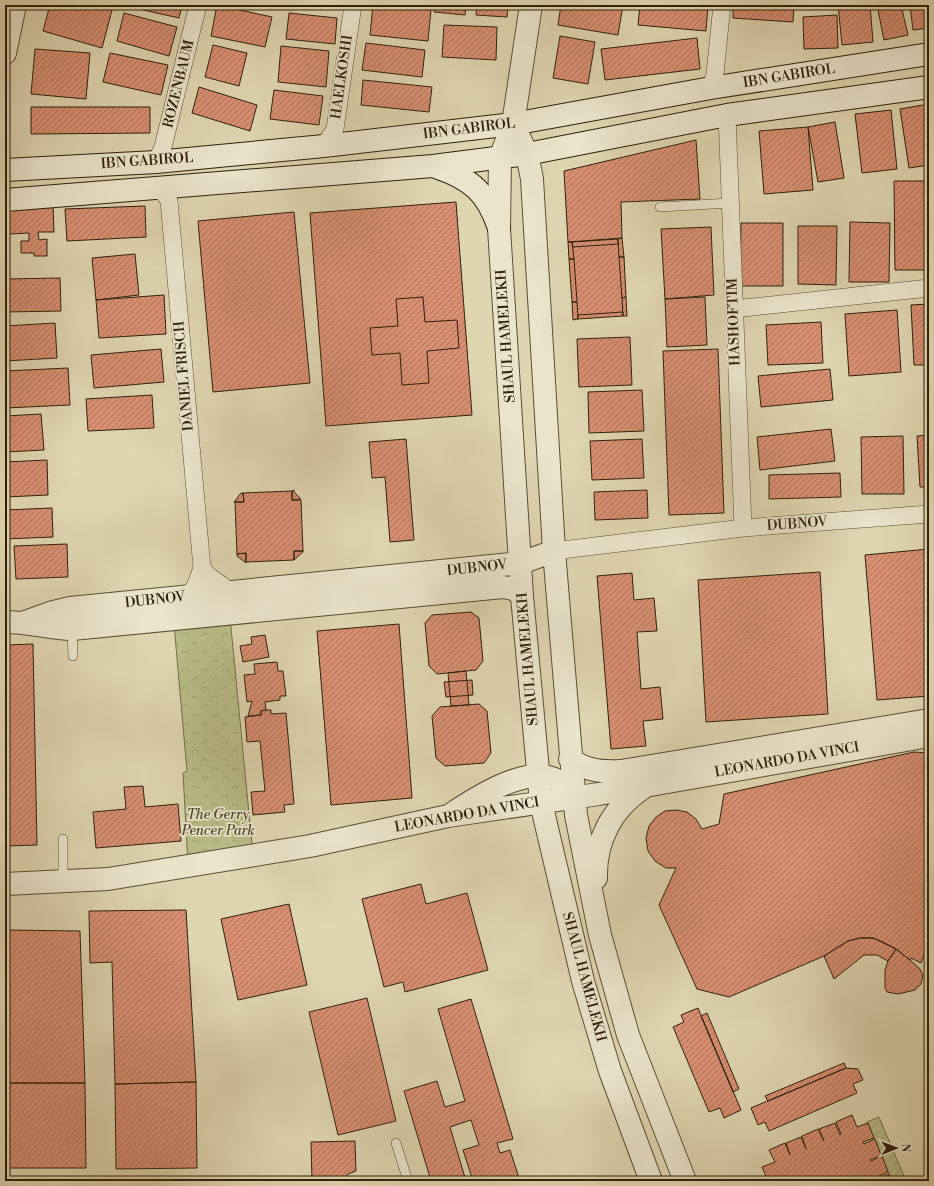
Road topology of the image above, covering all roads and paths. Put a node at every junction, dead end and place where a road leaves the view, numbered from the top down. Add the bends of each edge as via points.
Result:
1 (15, 5) edge
2 (198, 5) edge
3 (353, 5) edge
4 (531, 5) edge
5 (722, 5) edge
6 (5, 53) edge
7 (929, 54) edge
8 (929, 87) edge
9 (711, 88) junction
10 (727, 115) junction
11 (513, 124) junction
12 (324, 146) junction
13 (527, 154) junction
14 (500, 158) junction
15 (156, 162) junction
16 (433, 166) junction
17 (5, 170) edge
18 (157, 189) junction
19 (5, 200) edge
20 (730, 203) junction
21 (660, 207) dead end
22 (500, 228) junction
23 (929, 288) edge
24 (734, 309) junction
25 (929, 514) edge
26 (743, 528) junction
27 (554, 550) junction
28 (521, 563) junction
29 (202, 568) junction
30 (231, 592) junction
31 (522, 596) junction
32 (183, 597) junction
33 (15, 622) edge
34 (72, 629) junction
35 (73, 656) dead end
36 (929, 720) edge
37 (929, 736) edge
38 (570, 760) junction
39 (538, 777) junction
40 (647, 785) junction
41 (574, 798) junction
42 (541, 803) junction
43 (448, 816) junction
44 (63, 839) dead end
45 (63, 882) junction
46 (5, 884) edge
47 (600, 935) junction
48 (396, 1142) dead end
49 (408, 1181) edge
50 (651, 1181) edge
51 (685, 1181) edge

1 - 6 street
2 - 15 street, ROZENBAUM via 163,147
3 - 12 street, HAELKOSHI via 335,128
4 - 11 street, SHAUL HAMELEKH
5 - 9 street via 715,74
7 - 9 street, IBN GABIROL
8 - 10 street, IBN GABIROL
9 - 11 street, IBN GABIROL
10 - 13 street, IBN GABIROL
10 - 20 street, HASHOFTIM
11 - 12 street, IBN GABIROL
11 - 13 street, SHAUL HAMELEKH
11 - 14 street, SHAUL HAMELEKH
12 - 15 street, IBN GABIROL
13 - 14 street, IBN GABIROL
13 - 27 street, SHAUL HAMELEKH via 532,179
14 - 16 street, IBN GABIROL
14 - 22 street, SHAUL HAMELEKH
15 - 17 street, IBN GABIROL
16 - 18 street, IBN GABIROL
16 - 22 street via 456,174 478,189
18 - 19 street, IBN GABIROL
18 - 29 street, DANIEL FRISCH via 169,201
20 - 21 lane
20 - 24 street, HASHOFTIM
22 - 28 street, SHAUL HAMELEKH
23 - 24 street
24 - 26 street, HASHOFTIM
25 - 26 street, DUBNOV
26 - 27 street, DUBNOV
27 - 28 street, DUBNOV
27 - 38 street, SHAUL HAMELEKH
28 - 30 street, DUBNOV
28 - 31 street, SHAUL HAMELEKH
29 - 30 street
29 - 32 street, DANIEL FRISCH via 194,589
30 - 32 street, DUBNOV
31 - 34 street, DUBNOV via 514,589 504,586 156,626
31 - 39 street, SHAUL HAMELEKH
32 - 33 street, DUBNOV via 70,608
33 - 34 street, DUBNOV
34 - 35 lane
36 - 38 street, LEONARDO DA VINCI via 621,771 594,771
37 - 40 street, LEONARDO DA VINCI
38 - 41 street, SHAUL HAMELEKH
39 - 41 street via 557,779 569,788
39 - 42 street, SHAUL HAMELEKH
39 - 43 street via 518,779 497,786
40 - 41 street, LEONARDO DA VINCI
40 - 47 street via 620,806 604,830 595,870
41 - 42 street, LEONARDO DA VINCI
41 - 47 street, SHAUL HAMELEKH
42 - 43 street, LEONARDO DA VINCI
42 - 50 street, SHAUL HAMELEKH via 583,981 610,1071
43 - 45 street, LEONARDO DA VINCI via 310,846 108,879
44 - 45 lane
45 - 46 street, LEONARDO DA VINCI
47 - 51 street, SHAUL HAMELEKH via 628,1035
48 - 49 lane

